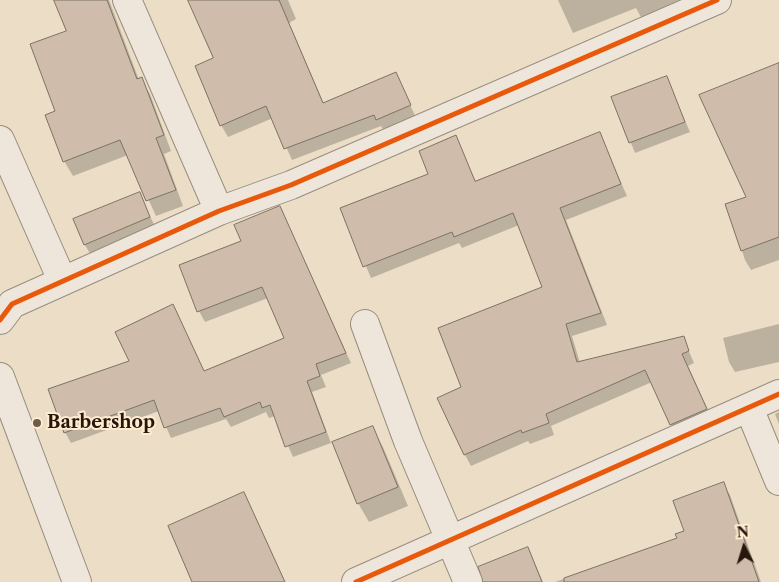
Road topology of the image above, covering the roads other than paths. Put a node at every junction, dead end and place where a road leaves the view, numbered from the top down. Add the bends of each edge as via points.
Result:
1 (127, 0) edge
2 (717, 0) edge
3 (0, 140) edge
4 (219, 211) junction
5 (62, 280) junction
6 (0, 320) edge
7 (365, 324) dead end
8 (0, 377) edge
9 (779, 394) edge
10 (749, 408) junction
11 (779, 481) edge
12 (450, 539) junction
13 (77, 582) edge
14 (356, 582) edge
15 (468, 582) edge

1 - 4 street
2 - 4 street via 291,185
3 - 5 street
4 - 5 street
5 - 6 street via 12,304
7 - 12 street via 408,440
8 - 13 street
9 - 10 street
10 - 11 street
10 - 12 street
12 - 14 street
12 - 15 street

